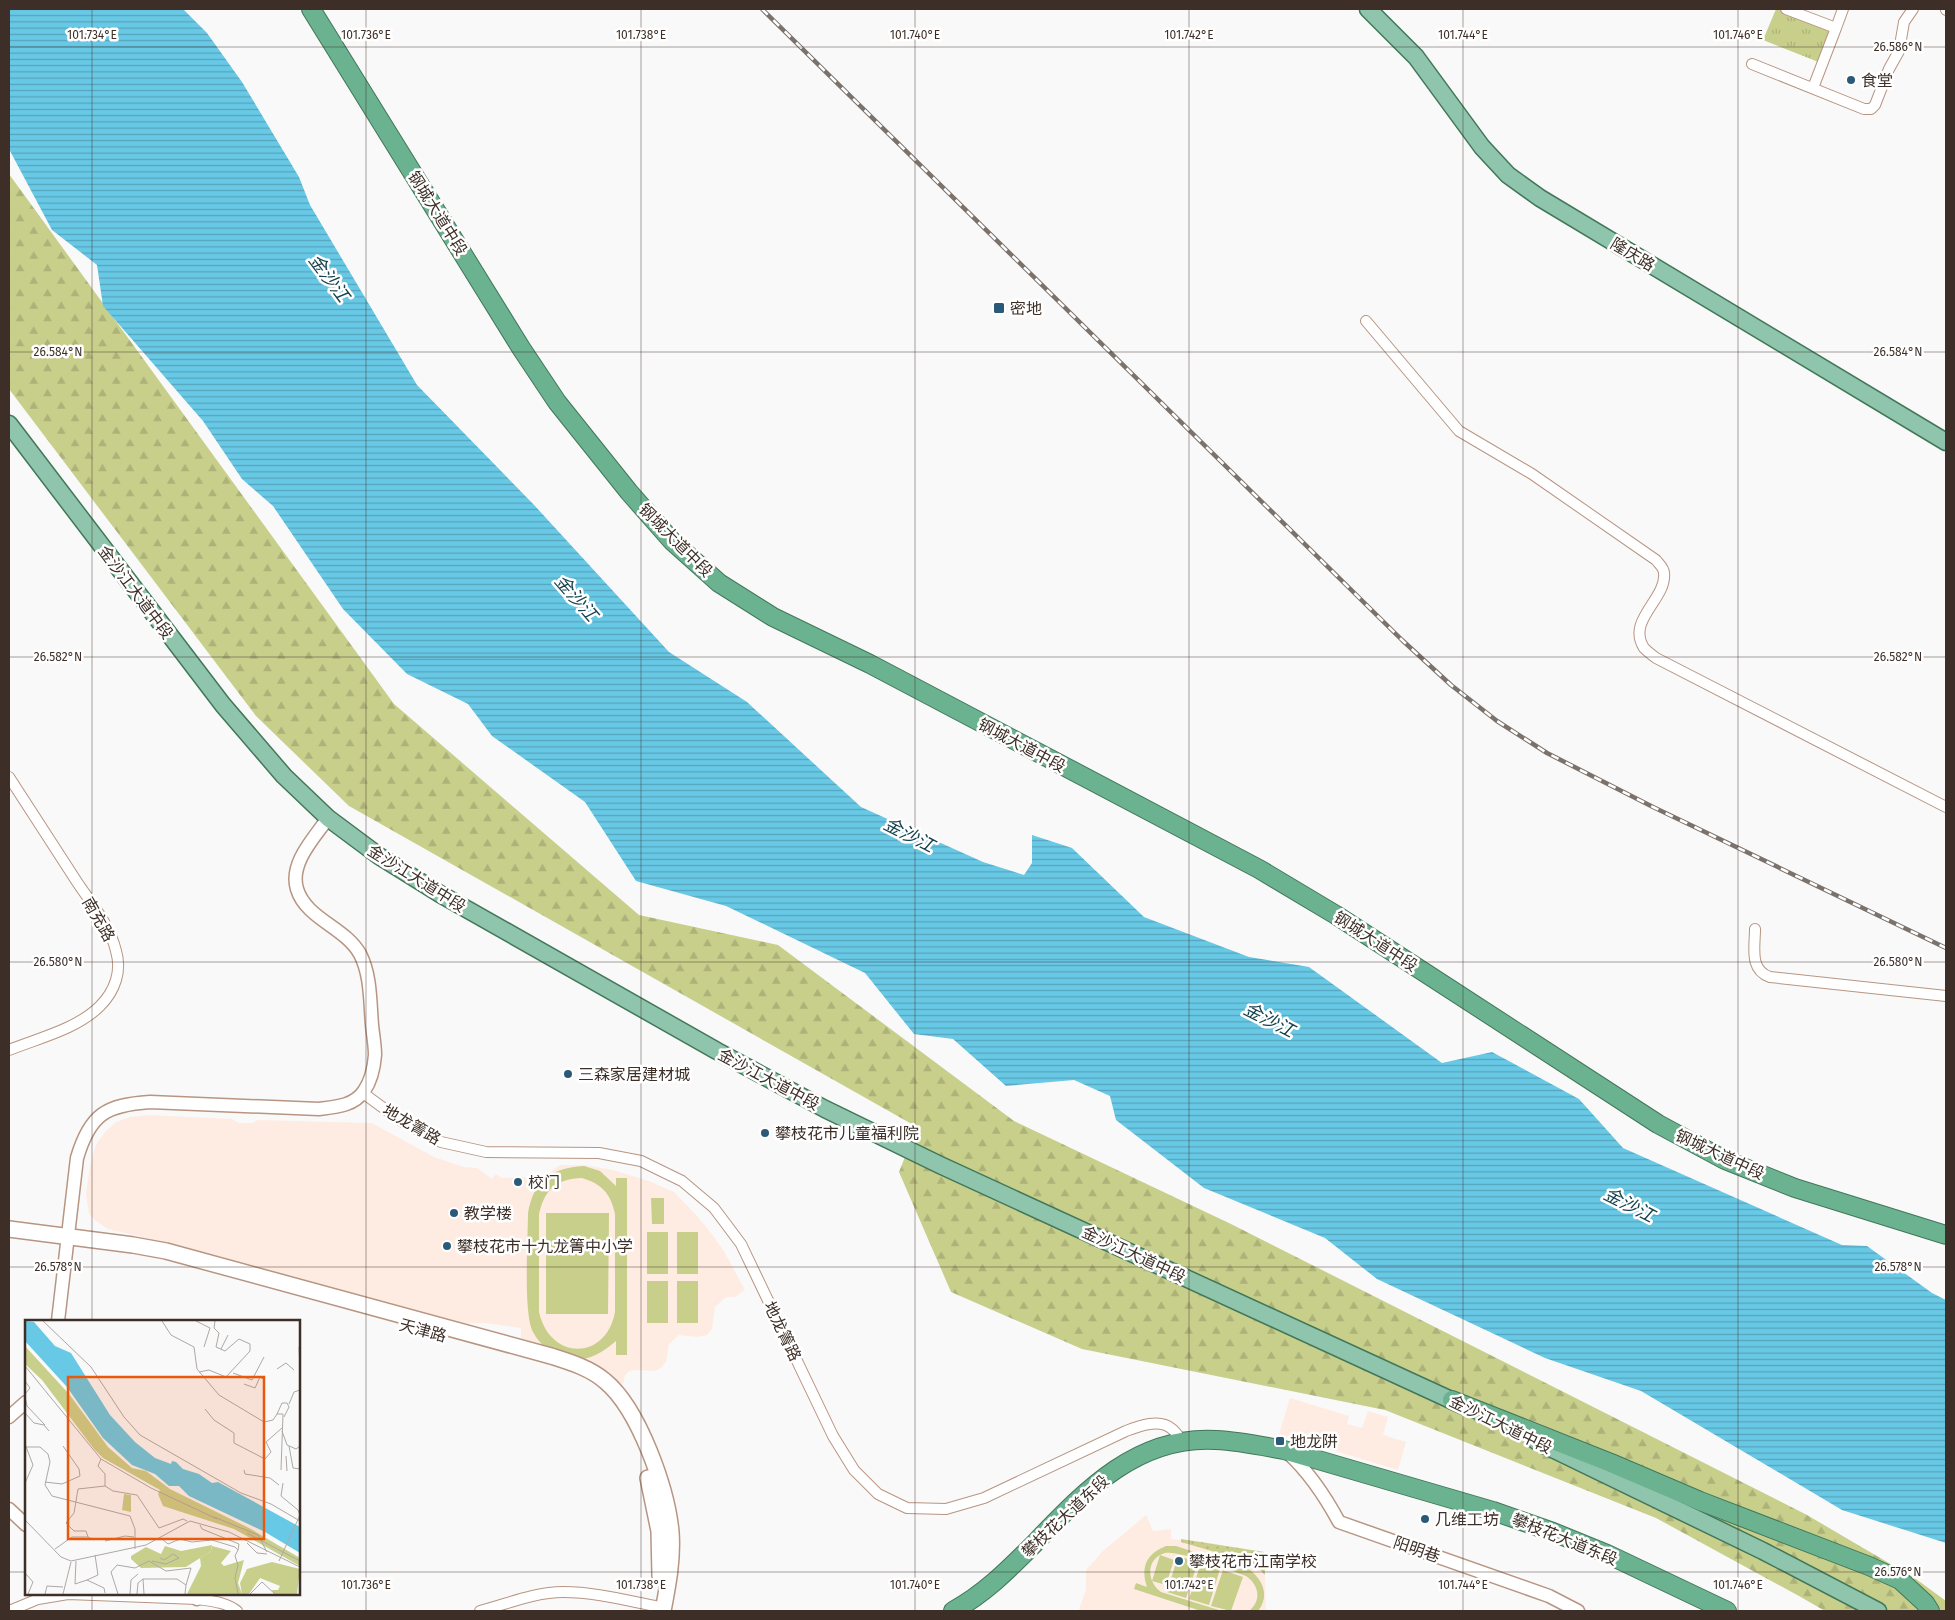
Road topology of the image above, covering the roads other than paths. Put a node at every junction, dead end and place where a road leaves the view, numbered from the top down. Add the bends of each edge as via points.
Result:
1 (312, 9) edge
2 (1368, 9) edge
3 (1786, 9) edge
4 (1843, 9) edge
5 (1913, 9) edge
6 (1836, 28) junction
7 (1752, 64) dead end
8 (1813, 88) junction
9 (1366, 321) dead end
10 (9, 424) edge
11 (1946, 442) edge
12 (9, 777) edge
13 (1946, 807) edge
14 (328, 818) junction
15 (1756, 929) dead end
16 (1946, 996) edge
17 (9, 1050) edge
18 (363, 1093) junction
19 (9, 1229) edge
20 (1946, 1235) edge
21 (9, 1239) edge
22 (67, 1241) junction
23 (58, 1320) edge
24 (1452, 1400) joint
25 (25, 1403) edge
26 (9, 1417) edge
27 (1509, 1425) junction
28 (1182, 1442) junction
29 (1284, 1450) junction
30 (1299, 1463) junction
31 (9, 1509) edge
32 (25, 1524) edge
33 (63, 1595) edge
34 (132, 1595) edge
35 (196, 1596) edge
36 (657, 1609) edge
37 (9, 1611) edge
38 (237, 1611) edge
39 (480, 1611) edge
40 (953, 1611) edge
41 (974, 1611) edge
42 (1578, 1611) edge
43 (1708, 1611) edge
44 (1727, 1611) edge
45 (1878, 1611) edge
46 (1930, 1611) edge

1 - 20 highway, 钢城大道中段 via 557,402 654,520 719,583 773,617 870,664 1259,869 1336,915 1658,1124 1725,1160 1795,1188
2 - 11 main road, 隆庆路 via 1416,57 1482,147 1508,175 1549,203
3 - 6 street
4 - 6 street
5 - 8 street via 1904,22 1899,50 1875,105 1870,109
6 - 8 street
7 - 8 street
9 - 13 street via 1459,431 1532,474 1656,560 1664,571 1664,584 1644,616 1640,635 1644,648 1656,658
10 - 14 main road, 金沙江大道中段 via 222,705 284,776
12 - 17 street, 南充路 via 105,924 117,952 118,967 117,981 111,993 90,1015
14 - 18 street via 301,857 296,875 297,889 314,913 349,940 360,954 366,971 375,1055 372,1076
14 - 24 main road, 金沙江大道中段 via 379,856 440,894 699,1042 825,1109
15 - 16 street via 1755,961 1762,975
18 - 22 street via 346,1105 320,1109 150,1102 127,1103 108,1110 93,1122 82,1139
18 - 28 street, 地龙箐路 via 401,1121 441,1142 486,1152 599,1153 641,1161 682,1180 714,1208 741,1244 833,1436 854,1470 878,1494 907,1508 946,1509 984,1498 1144,1424 1171,1427
19 - 22 main road
21 - 22 main road, 天津路
22 - 23 street
22 - 36 main road, 天津路 via 189,1267 549,1364 588,1382 606,1396 623,1418 648,1480 661,1545
24 - 27 highway
25 - 26 street
27 - 45 main road, 金沙江大道中段
27 - 46 highway via 1869,1566 1900,1580
28 - 29 highway, 攀枝花大道东段 via 1214,1439
28 - 40 highway, 攀枝花大道东段 via 1125,1462 1099,1480 1004,1574
29 - 30 street, 阳明巷
29 - 44 highway, 攀枝花大道东段 via 1493,1511 1553,1532
30 - 41 highway, 攀枝花大道东段 via 1255,1451 1221,1447 1189,1450 1159,1458 1106,1488 1010,1582
30 - 42 street, 阳明巷 via 1339,1522 1549,1596
30 - 43 highway, 攀枝花大道东段 via 1507,1524
31 - 32 street
33 - 37 street
34 - 35 street
35 - 38 street
36 - 39 street via 592,1594 562,1592

